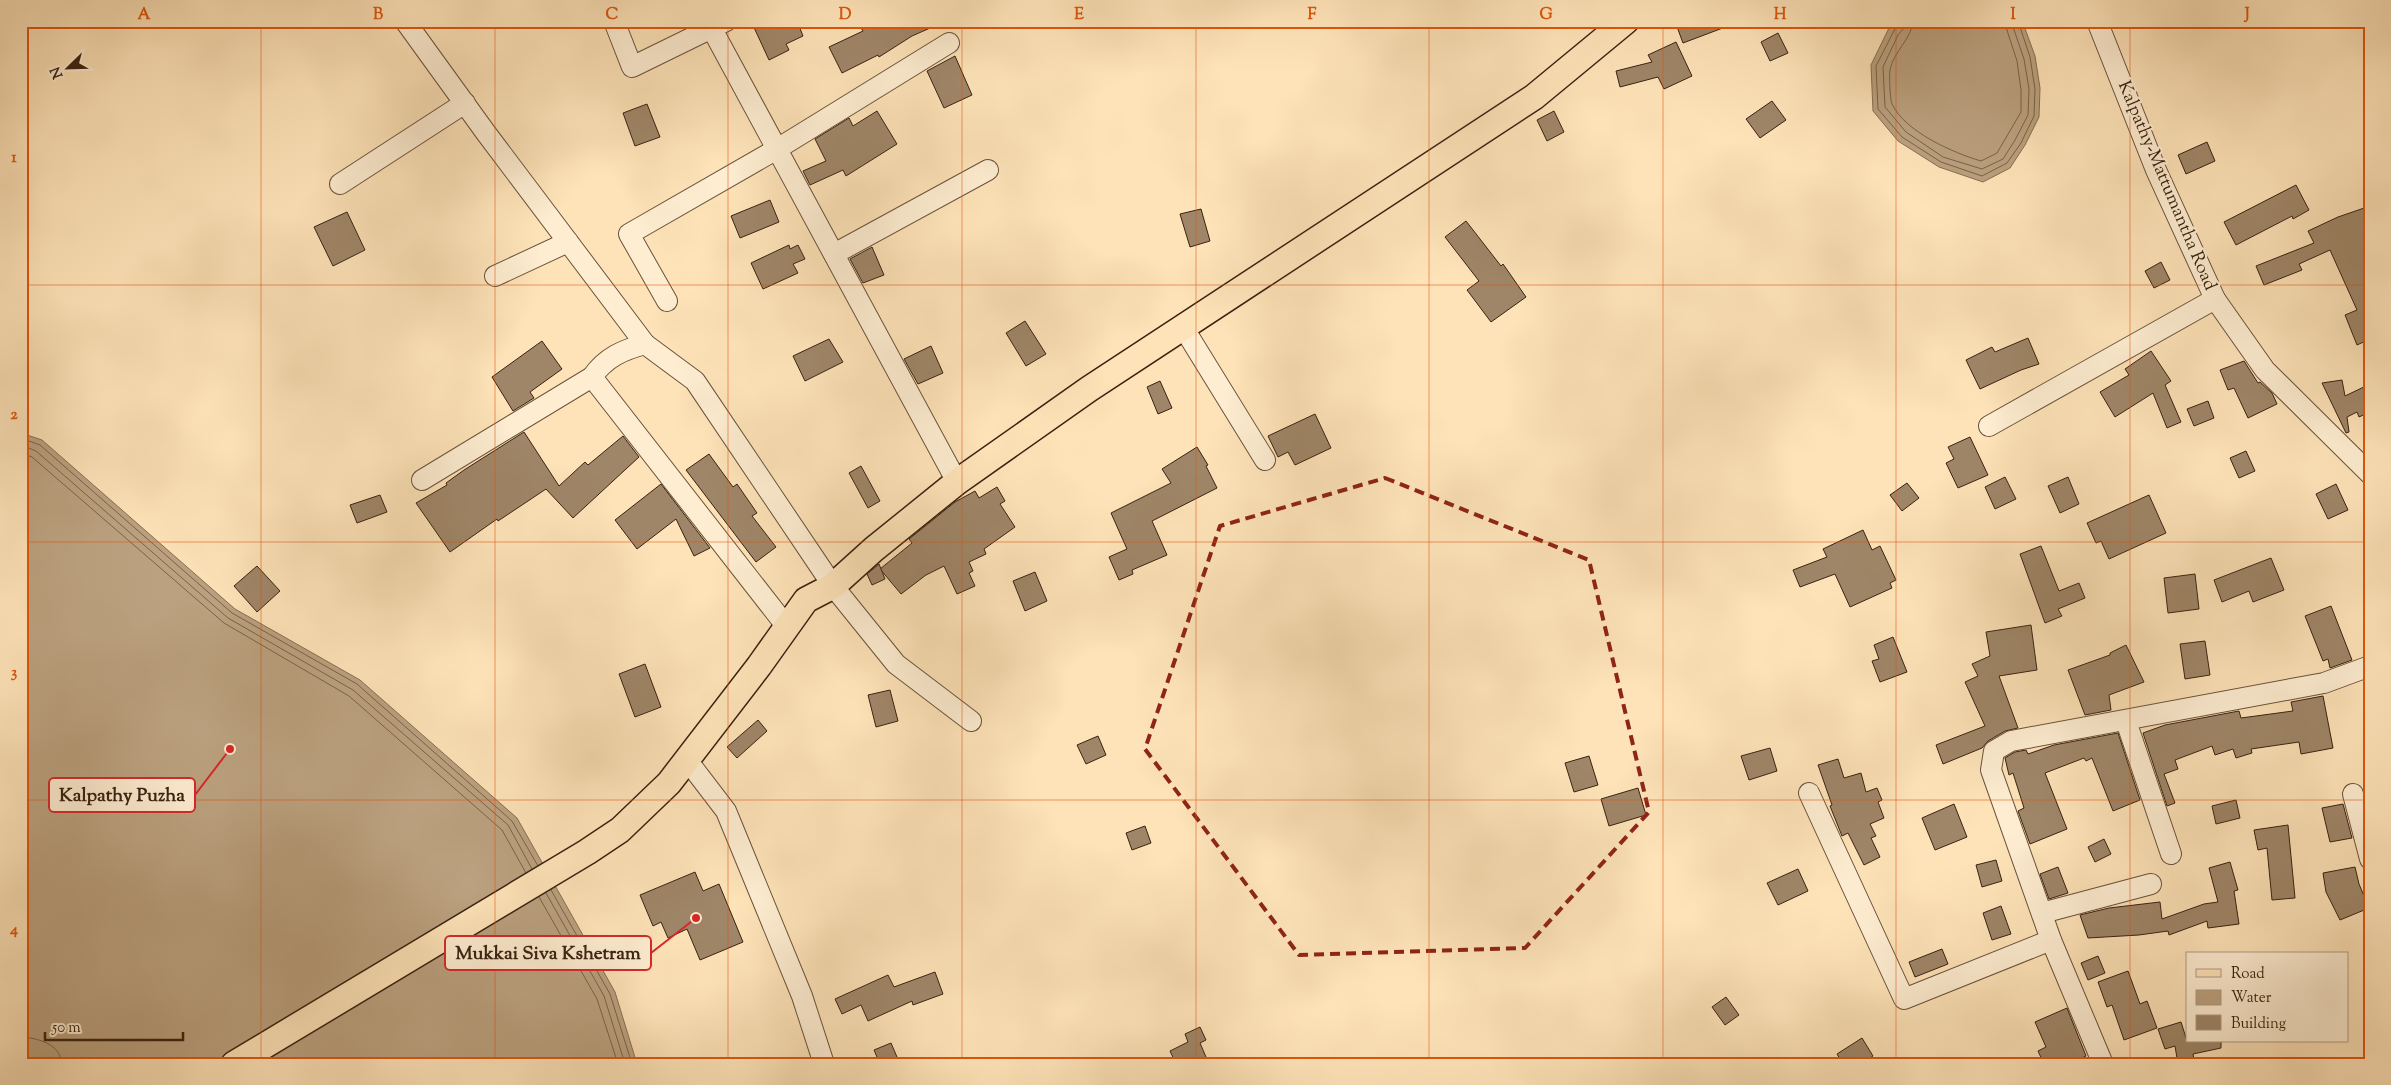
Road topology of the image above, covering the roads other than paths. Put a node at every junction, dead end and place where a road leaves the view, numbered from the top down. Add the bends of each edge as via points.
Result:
1 (405, 21) edge
2 (614, 21) edge
3 (1626, 21) edge
4 (2097, 21) edge
5 (719, 25) edge
6 (949, 43) dead end
7 (464, 103) junction
8 (777, 149) junction
9 (988, 170) dead end
10 (340, 184) dead end
11 (568, 242) junction
12 (834, 254) junction
13 (495, 276) dead end
14 (2215, 299) junction
15 (667, 301) dead end
16 (1183, 327) junction
17 (645, 344) junction
18 (592, 377) junction
19 (1989, 426) dead end
20 (1265, 460) dead end
21 (2370, 474) edge
22 (422, 480) dead end
23 (957, 482) junction
24 (833, 586) junction
25 (787, 627) junction
26 (2370, 666) edge
27 (971, 721) dead end
28 (2126, 721) junction
29 (687, 760) junction
30 (1810, 792) dead end
31 (2353, 794) dead end
32 (2171, 854) dead end
33 (2370, 859) edge
34 (2150, 884) dead end
35 (2042, 913) junction
36 (2051, 940) junction
37 (234, 1064) edge
38 (824, 1064) edge
39 (2103, 1064) edge

1 - 7 street
2 - 5 street via 632,67
3 - 16 main road via 1534,97
4 - 14 street, Kalpathy-Mattumantha Road via 2156,170
5 - 8 street
6 - 8 street
7 - 10 street
7 - 11 street
8 - 12 street
8 - 15 street via 629,234
9 - 12 street
11 - 13 street
11 - 17 street
12 - 23 street
14 - 19 street
14 - 21 street, Kalpathy-Mattumantha Road via 2265,370
16 - 20 street
16 - 23 main road
17 - 18 street via 624,349 601,364
17 - 24 street via 695,380
18 - 22 street
18 - 25 street
23 - 24 main road via 874,548
24 - 25 main road via 806,600
24 - 27 street via 896,664
25 - 29 main road
26 - 28 street via 2324,683
28 - 32 street
28 - 35 street via 2011,741 1994,751 1991,770
29 - 37 main road via 669,783 620,830
29 - 38 street via 726,811 802,996
30 - 36 street via 1904,999
31 - 33 street
34 - 35 street
35 - 36 street
36 - 39 street

